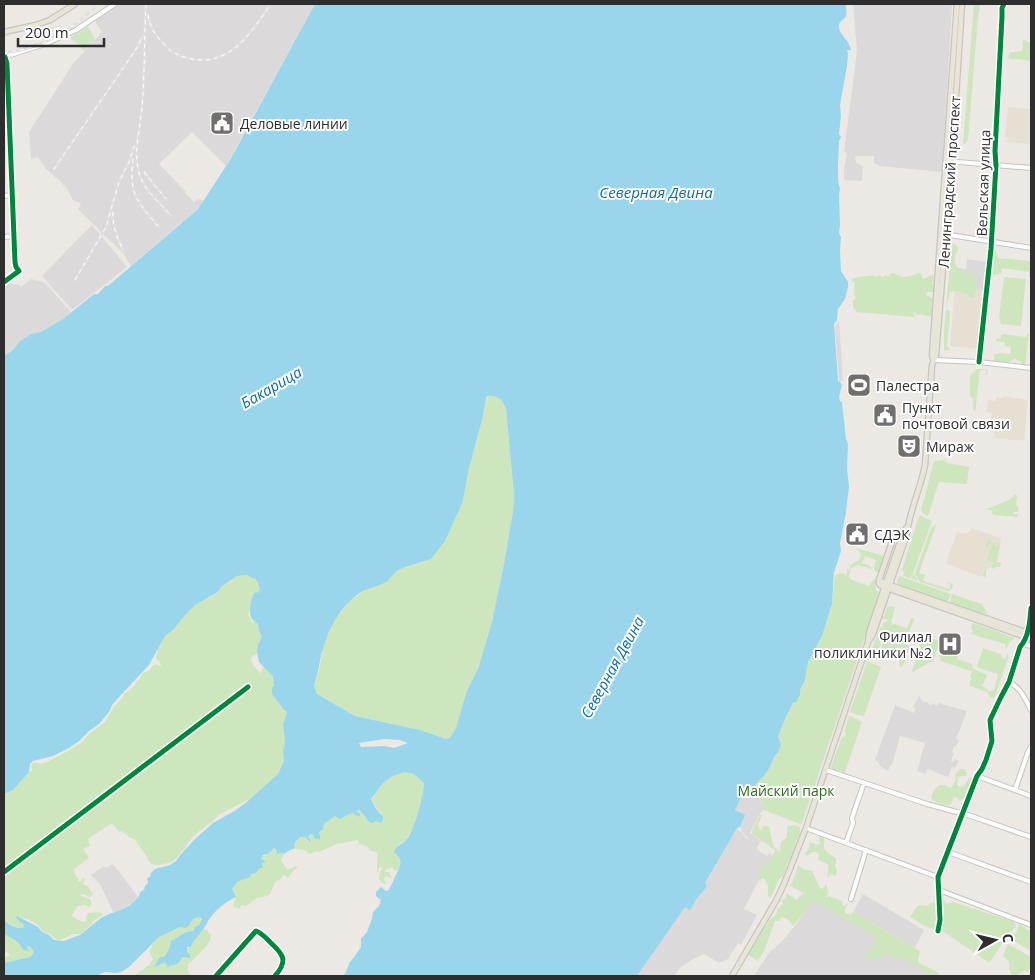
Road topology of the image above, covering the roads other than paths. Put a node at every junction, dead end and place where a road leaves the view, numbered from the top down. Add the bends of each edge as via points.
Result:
1 (76, 4) edge
2 (115, 4) edge
3 (957, 4) edge
4 (962, 4) edge
5 (1004, 4) edge
6 (4, 32) edge
7 (4, 57) edge
8 (10, 132) junction
9 (4, 133) edge
10 (949, 162) junction
11 (996, 165) junction
12 (1031, 168) edge
13 (13, 195) junction
14 (4, 196) edge
15 (944, 234) junction
16 (14, 236) junction
17 (4, 237) edge
18 (991, 240) junction
19 (1031, 248) edge
20 (4, 282) edge
21 (934, 360) junction
22 (980, 362) junction
23 (1031, 368) edge
24 (908, 526) junction
25 (903, 533) junction
26 (888, 586) junction
27 (1031, 608) edge
28 (1028, 634) edge
29 (1031, 638) edge
30 (1023, 644) junction
31 (1031, 646) edge
32 (1009, 682) junction
33 (248, 687) dead end
34 (1031, 710) edge
35 (1031, 748) edge
36 (826, 770) junction
37 (977, 776) junction
38 (864, 783) junction
39 (1015, 790) junction
40 (1031, 796) edge
41 (962, 814) junction
42 (806, 828) junction
43 (1031, 837) edge
44 (846, 843) junction
45 (866, 850) junction
46 (948, 852) junction
47 (4, 872) edge
48 (938, 877) junction
49 (1031, 882) edge
50 (939, 890) junction
51 (851, 899) dead end
52 (1031, 925) edge
53 (938, 931) dead end
54 (216, 976) edge
55 (275, 976) edge
56 (732, 976) edge

1 - 6 main road via 50,20
2 - 7 street via 76,30
3 - 10 main road, Ленинградский проспект
4 - 10 main road, Ленинградский проспект
5 - 11 street, Вельская улица
7 - 8 street
8 - 9 street
8 - 13 street
10 - 11 street
10 - 15 main road, Ленинградский проспект
11 - 12 street
11 - 18 street, Вельская улица
13 - 14 street
13 - 16 street
15 - 18 street
15 - 21 main road, Ленинградский проспект
16 - 17 street
16 - 20 street via 15,262 19,271
18 - 19 street
18 - 22 street, Вельская улица
21 - 22 street
21 - 24 main road, Ленинградский проспект via 926,465
22 - 23 street
24 - 25 main road, Ленинградский проспект
24 - 26 main road, Ленинградский проспект
25 - 26 main road, Ленинградский проспект
25 - 26 main road via 894,536 879,580 880,585
26 - 28 main road
26 - 36 main road, Ленинградский проспект via 869,633
27 - 28 street
28 - 29 main road
28 - 30 street
30 - 31 street
30 - 32 street
32 - 34 street via 1021,691
32 - 37 street via 990,720 992,741
33 - 47 street
35 - 39 street
36 - 38 street
36 - 42 main road, Ленинградский проспект
37 - 39 street
37 - 41 street
38 - 41 street
38 - 44 street
39 - 40 street
41 - 43 street
41 - 46 street
42 - 44 street
42 - 56 main road, Ленинградский проспект via 777,898
44 - 45 street
45 - 48 street
45 - 51 street
46 - 48 street
46 - 49 street
48 - 50 street
50 - 52 street
50 - 53 street
54 - 55 street via 256,931 282,953 281,969

